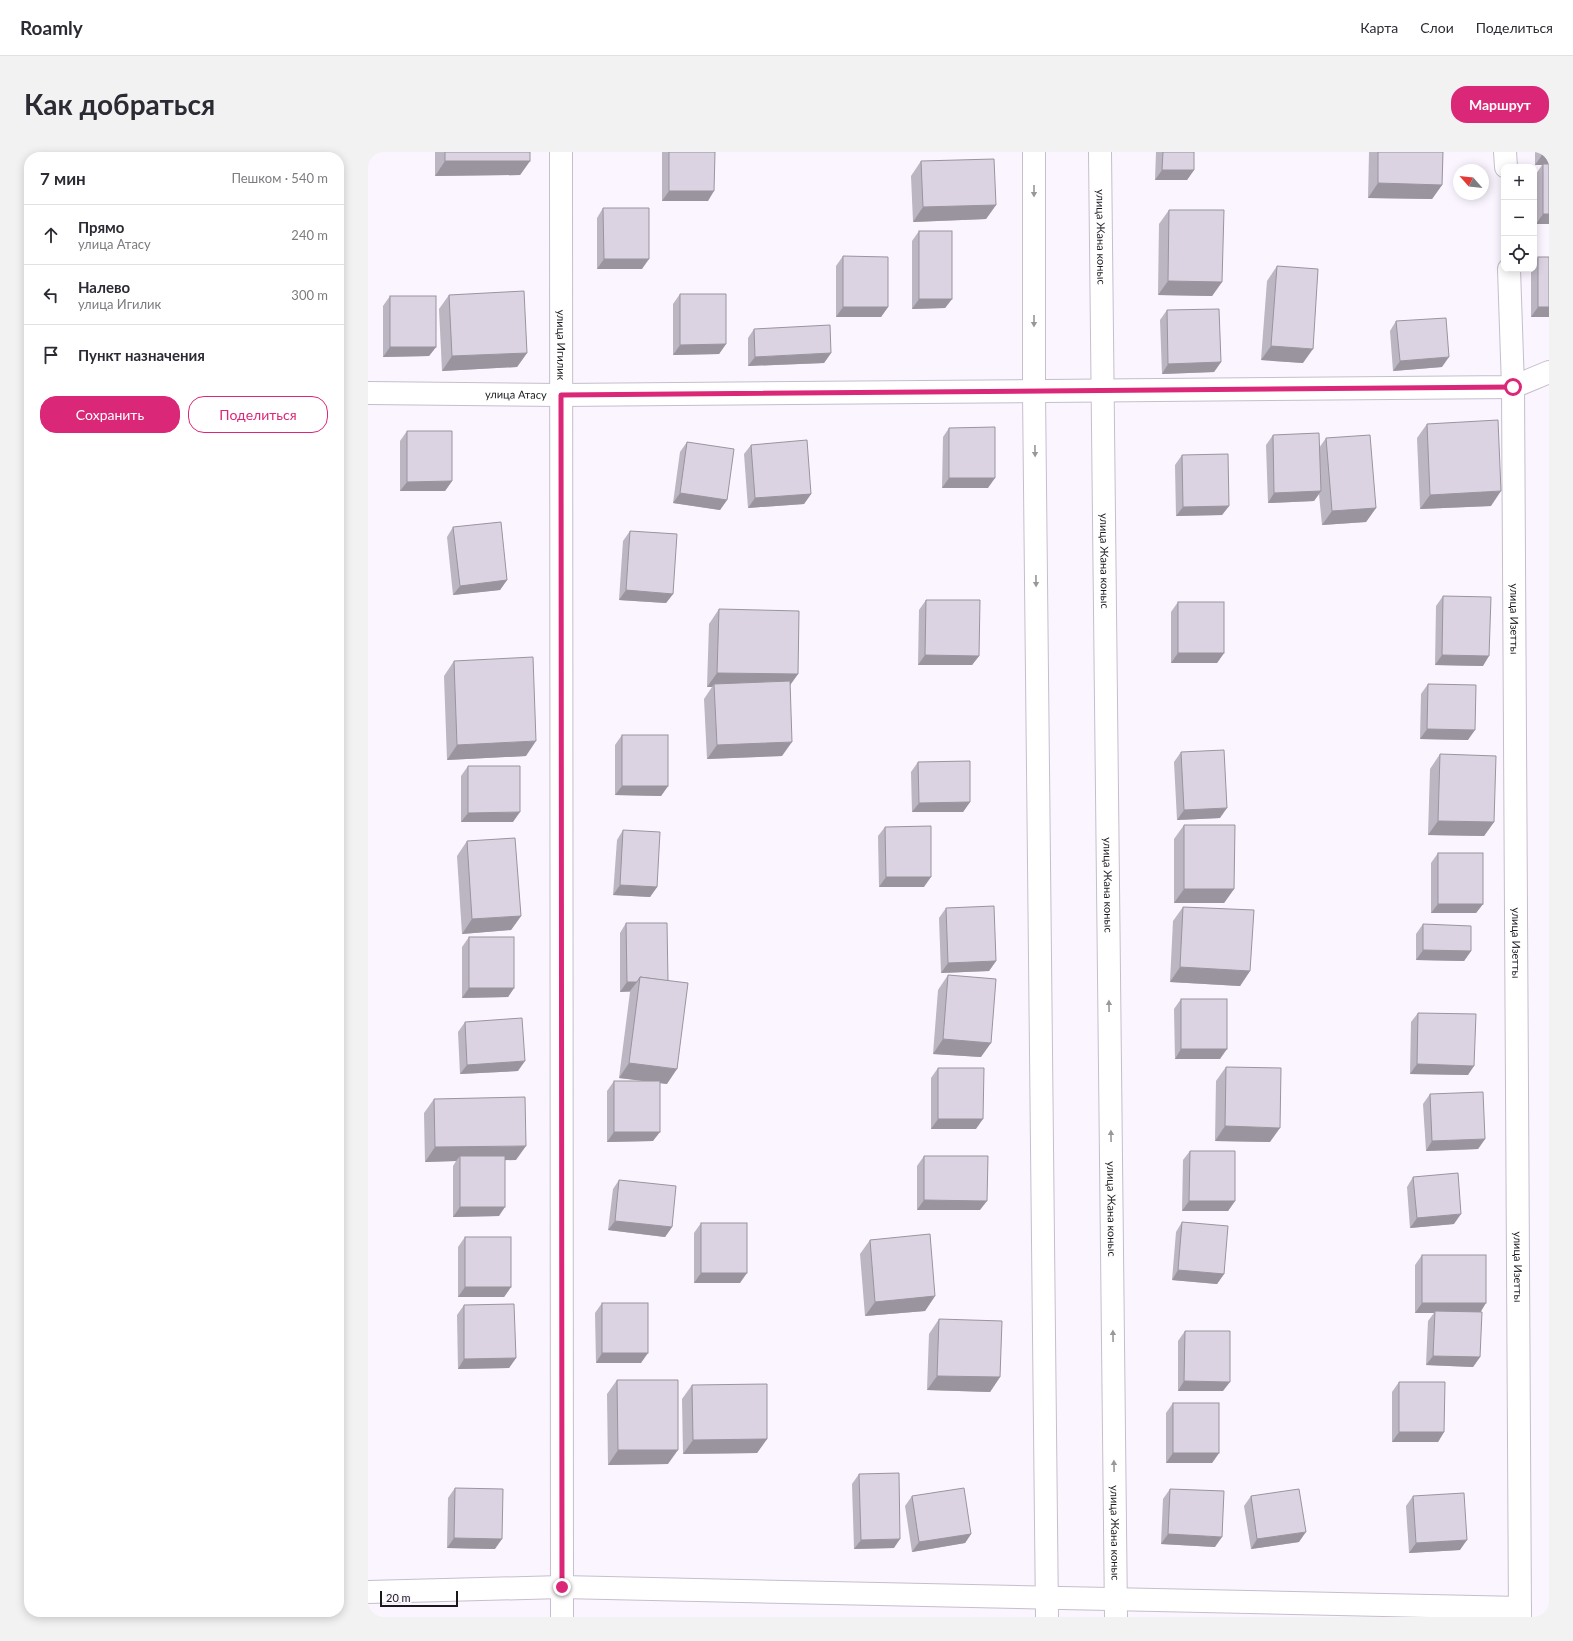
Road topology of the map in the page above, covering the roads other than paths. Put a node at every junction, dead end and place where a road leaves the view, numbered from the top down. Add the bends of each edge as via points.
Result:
1 (561, 152) edge
2 (1034, 152) edge
3 (1100, 152) edge
4 (1506, 152) edge
5 (1506, 164) edge
6 (1509, 272) edge
7 (1549, 372) edge
8 (1513, 387) junction
9 (1103, 391) junction
10 (1034, 392) junction
11 (368, 393) edge
12 (561, 395) junction
13 (562, 1587) junction
14 (368, 1592) edge
15 (1047, 1608) edge
16 (1116, 1608) edge
17 (1520, 1612) edge
18 (562, 1617) edge

1 - 12 street, улица Игилик
2 -> 10 street
3 - 9 street, улица Жана коныс
4 - 5 street
6 - 8 street, улица Изетты
7 - 8 street, улица Атасу
8 - 9 street, улица Атасу
8 - 17 street, улица Изетты
9 - 10 street, улица Атасу
16 -> 9 street, улица Жана коныс
10 - 12 street, улица Атасу
10 -> 15 street
11 - 12 street, улица Атасу
12 - 13 street, улица Игилик
13 - 14 street
13 - 15 street
13 - 18 street, улица Игилик
15 - 16 street
16 - 17 street

